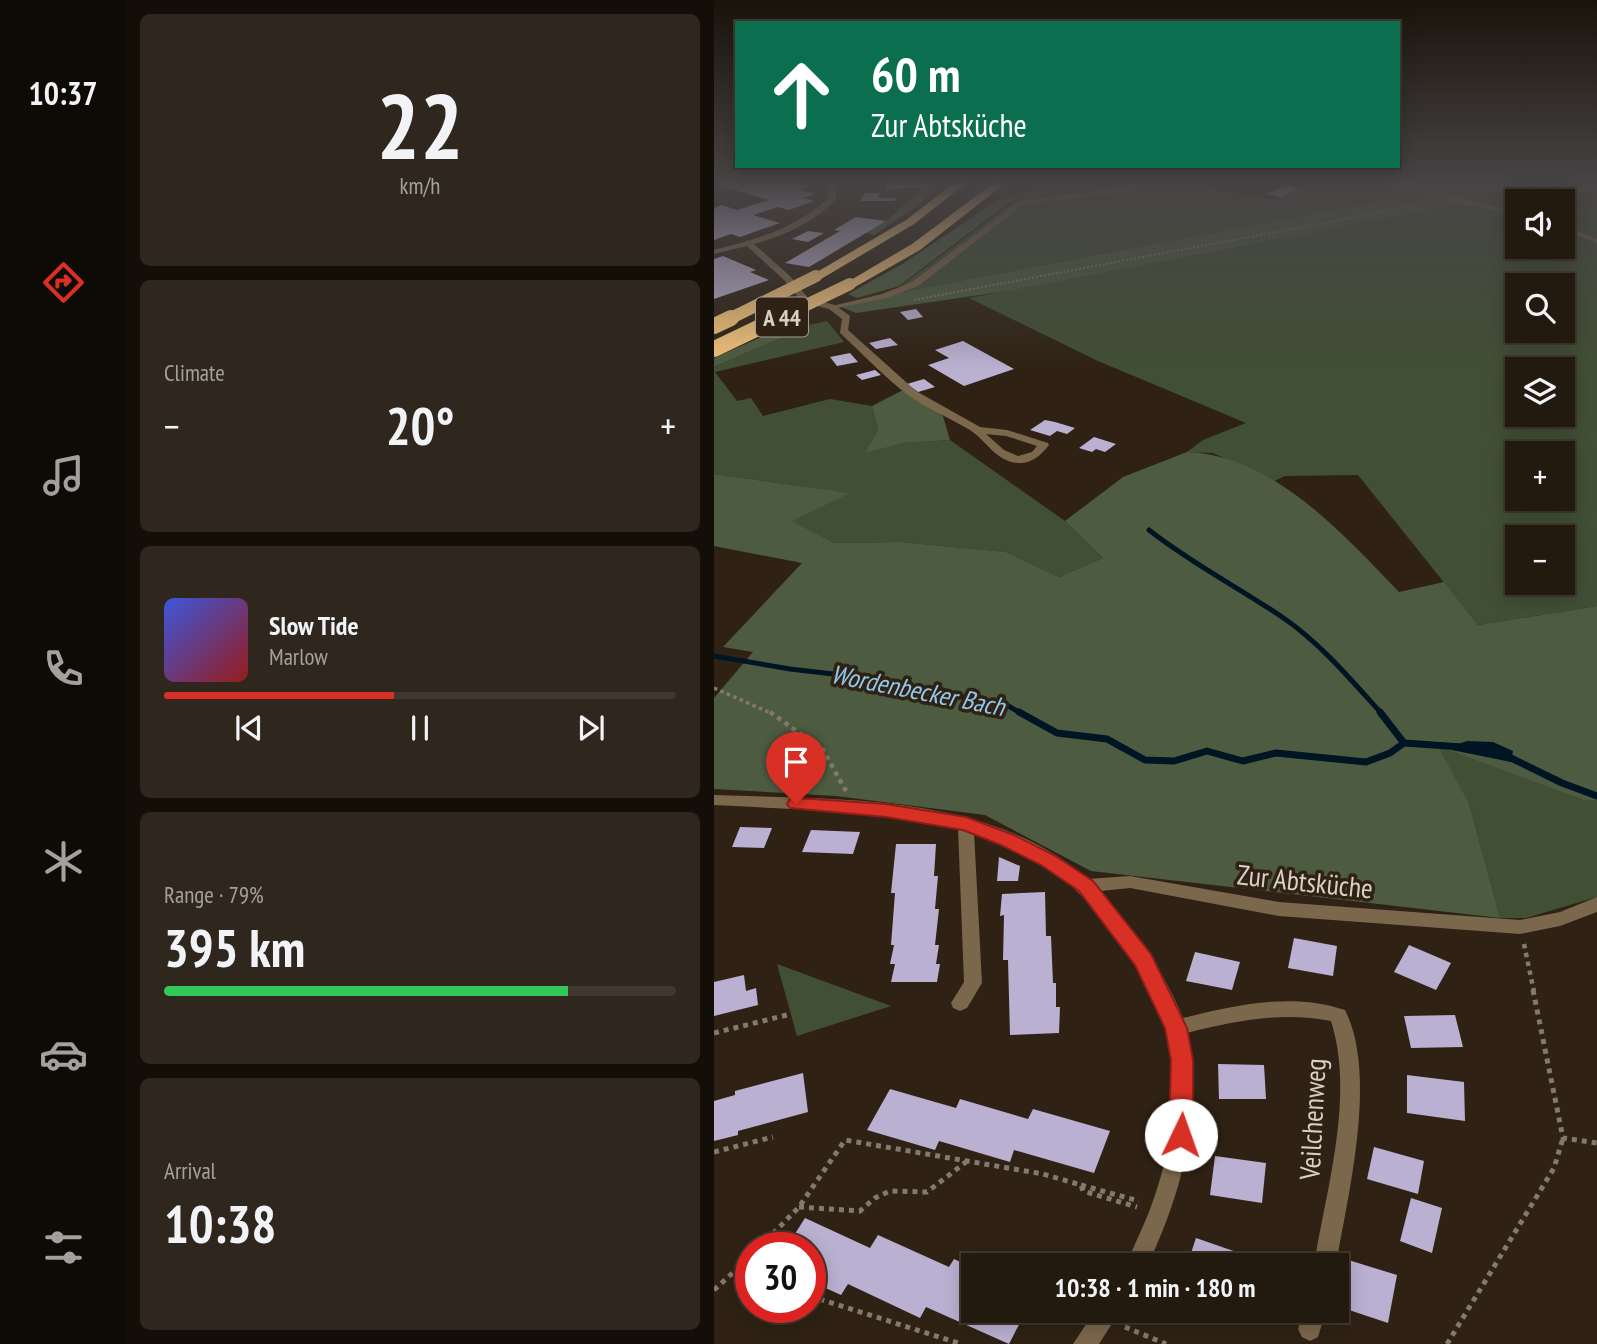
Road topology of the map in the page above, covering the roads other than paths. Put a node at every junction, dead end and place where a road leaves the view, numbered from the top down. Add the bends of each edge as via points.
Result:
1 (746, 244) edge
2 (750, 244) edge
3 (872, 244) edge
4 (920, 244) edge
5 (968, 244) edge
6 (714, 252) edge
7 (832, 307) junction
8 (714, 326) edge
9 (714, 349) edge
10 (978, 430) junction
11 (714, 800) edge
12 (966, 824) junction
13 (1086, 886) junction
14 (1597, 904) edge
15 (960, 1003) dead end
16 (1176, 1028) junction
17 (1143, 1253) edge
18 (1327, 1253) edge
19 (1112, 1323) edge
20 (1085, 1344) edge

1 - 6 street
2 - 7 street via 805,300
3 - 8 highway, A 44, bridge
4 - 9 highway, A 44, bridge via 850,284
5 - 7 lane via 915,284
7 - 10 street via 847,318 843,331 891,376
10 - 10 street via 1007,433 1044,445 1039,454 1023,460 1007,458 989,446
11 - 12 street via 846,807
12 - 13 street via 1048,860
12 - 15 street via 973,983
13 - 14 street, Zur Abtsküche via 1130,882 1279,909 1520,926 1545,924
13 - 16 street via 1156,982
16 - 17 street via 1182,1060 1179,1150 1157,1225
16 - 18 street, Veilchenweg via 1289,1007 1338,1016 1345,1033 1349,1091 1344,1156
19 - 20 street

